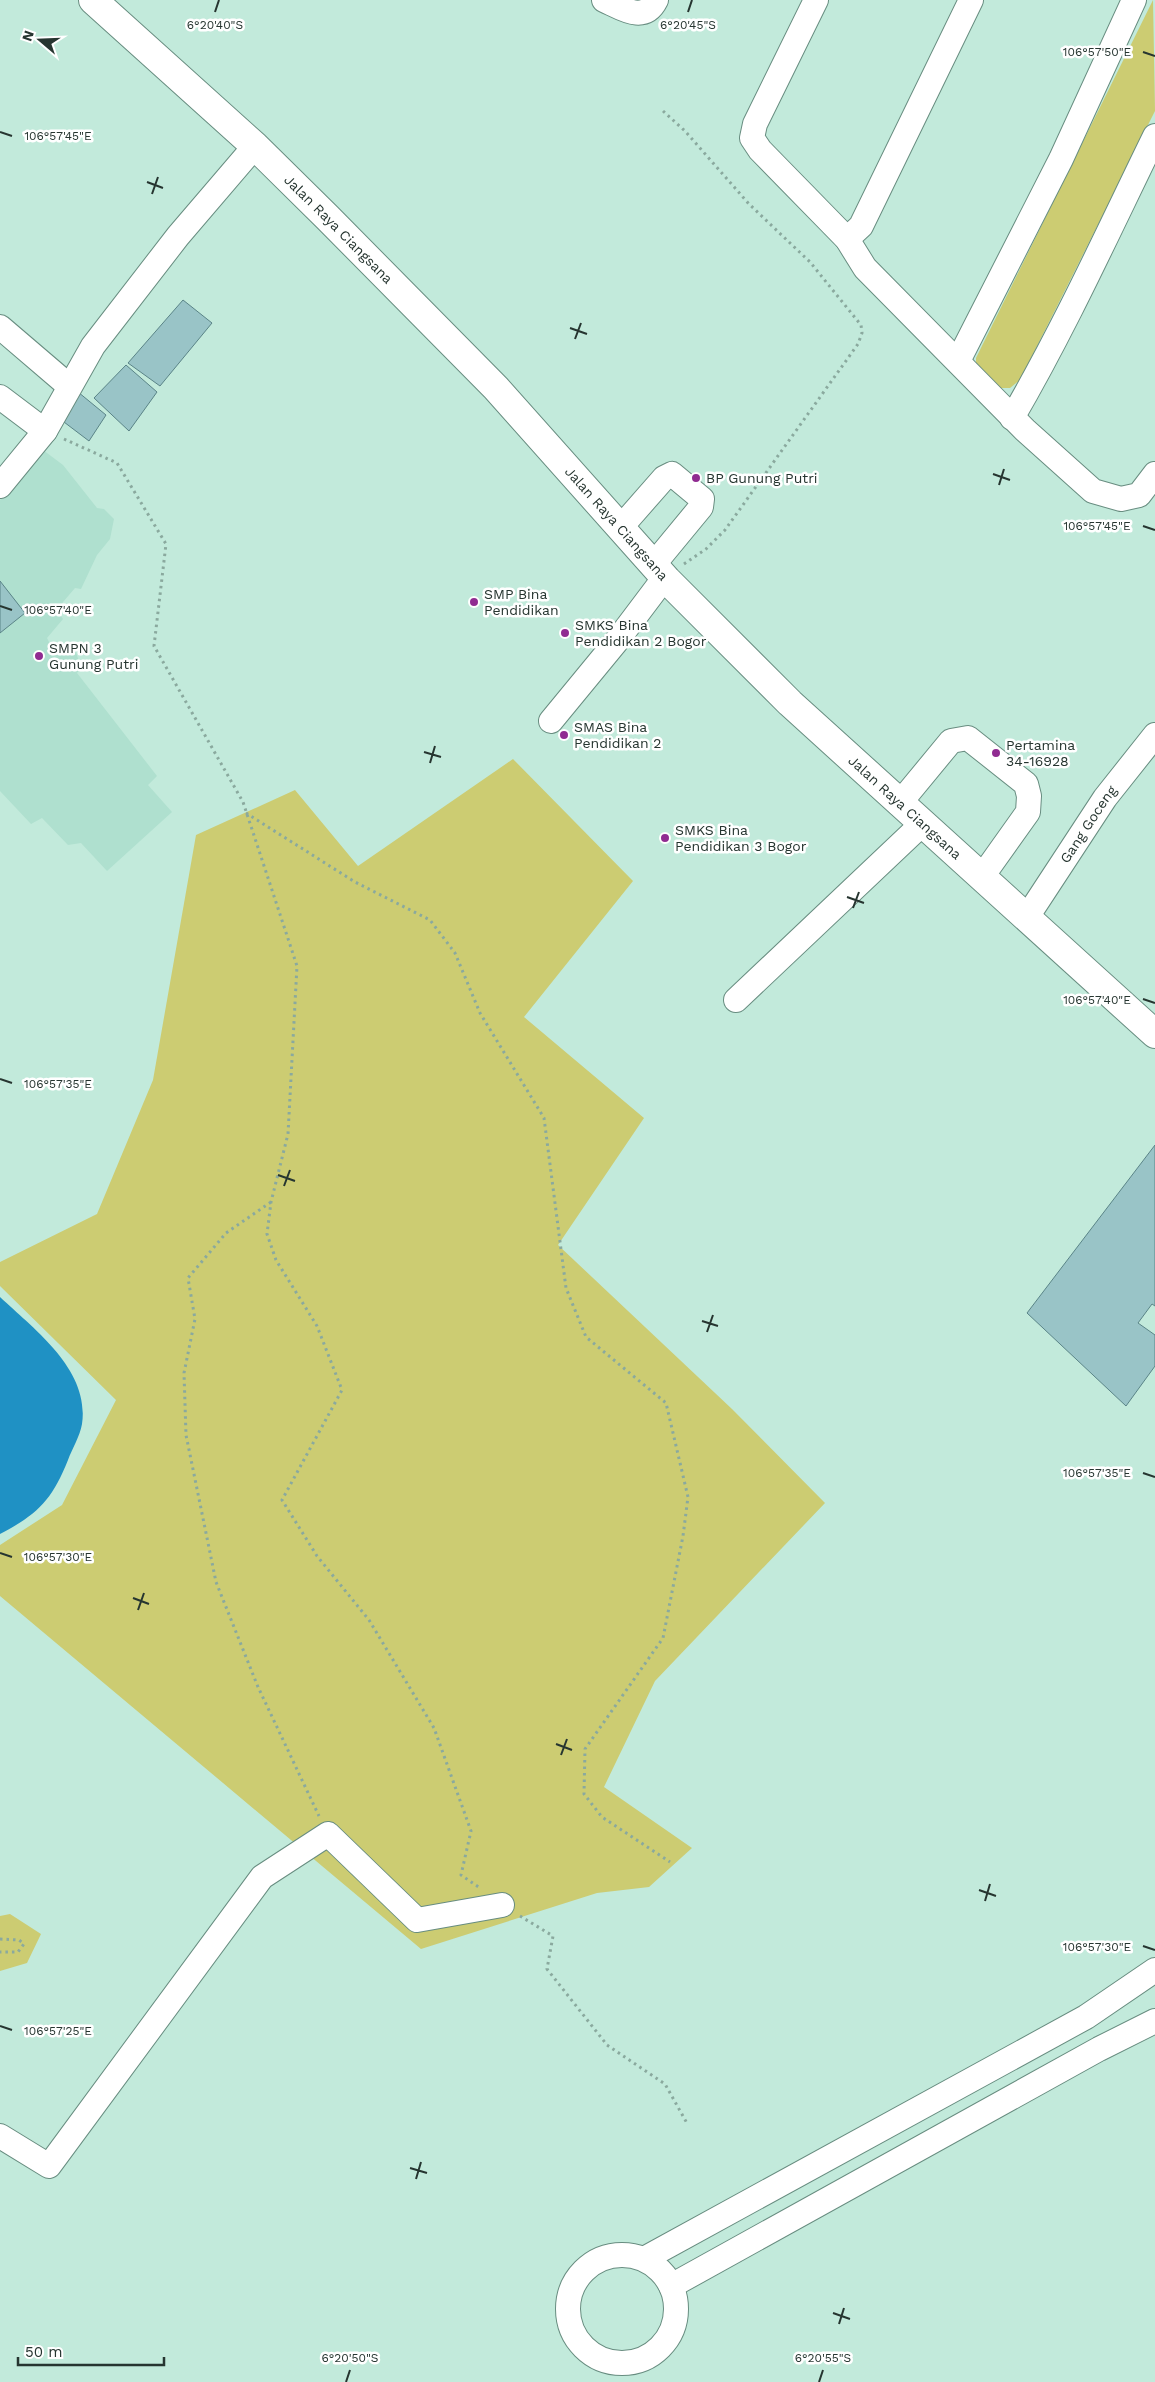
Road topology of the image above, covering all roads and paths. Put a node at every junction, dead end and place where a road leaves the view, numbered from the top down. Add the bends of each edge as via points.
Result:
1 (93, 0) edge
2 (604, 0) edge
3 (656, 0) edge
4 (816, 0) edge
5 (971, 0) edge
6 (1134, 0) edge
7 (663, 112) dead end
8 (1155, 136) edge
9 (254, 146) junction
10 (847, 239) junction
11 (0, 327) edge
12 (958, 361) junction
13 (69, 386) junction
14 (0, 397) edge
15 (1012, 418) junction
16 (45, 431) junction
17 (1155, 474) edge
18 (0, 486) edge
19 (621, 527) junction
20 (662, 574) junction
21 (551, 721) dead end
22 (1155, 735) edge
23 (899, 804) junction
24 (246, 813) junction
25 (922, 824) junction
26 (981, 878) junction
27 (1027, 918) junction
28 (736, 1000) dead end
29 (1155, 1034) edge
30 (271, 1202) junction
31 (328, 1834) junction
32 (670, 1862) dead end
33 (502, 1905) junction
34 (0, 1939) edge
35 (0, 1952) edge
36 (1155, 1970) edge
37 (1155, 2021) edge
38 (688, 2125) dead end
39 (0, 2136) edge
40 (644, 2259) junction
41 (671, 2286) junction

1 - 9 main road, Jalan Raya Ciangsana
2 - 3 street via 633,14 643,13
4 - 10 street via 755,124 752,138
5 - 10 street via 861,226
6 - 12 street via 1061,159
7 - 20 path via 749,204 810,262 861,325 862,333 858,344 725,530
8 - 15 street
9 - 13 street via 93,346
9 - 19 main road, Jalan Raya Ciangsana via 496,388
10 - 12 street via 865,268
11 - 13 street
12 - 15 street
13 - 16 street
14 - 16 street
15 - 17 street via 1093,491 1121,499 1139,495
16 - 18 street
16 - 24 path via 117,463 166,544 154,646 243,802
19 - 20 main road, Jalan Raya Ciangsana
19 - 20 street via 664,478 672,474 702,499 701,507
20 - 21 street via 616,642
20 - 23 main road, Jalan Raya Ciangsana via 790,704
22 - 27 street, Gang Goceng via 1105,798
23 - 25 main road, Jalan Raya Ciangsana
23 - 26 street via 952,741 968,738 1026,784 1028,812
24 - 30 path via 297,966 288,1134
24 - 32 path via 355,882 430,920 455,953 480,1013 544,1118 566,1288 586,1337 666,1403 688,1497 663,1638 585,1749 584,1794 602,1816
25 - 26 main road, Jalan Raya Ciangsana
25 - 28 street
26 - 27 main road, Jalan Raya Ciangsana
27 - 29 main road, Jalan Raya Ciangsana
30 - 31 path via 226,1233 188,1278 195,1319 184,1373 186,1435 216,1582 258,1687
30 - 33 path via 267,1234 276,1260 316,1326 342,1390 282,1500 317,1556 369,1620 434,1728 471,1831 461,1875
31 - 33 street via 417,1920
31 - 39 street via 262,1877 49,2166
33 - 38 path via 553,1936 547,1969 607,2045 666,2084
34 - 35 path via 19,1940 24,1944 18,1952
36 - 40 street via 1086,2017
37 - 41 street
40 - 41 street via 660,2270
40 - 41 street via 621,2254 606,2257 598,2259 580,2274 570,2295 569,2318 576,2337 589,2352 614,2362 628,2363 647,2357 663,2344 674,2326 676,2306

